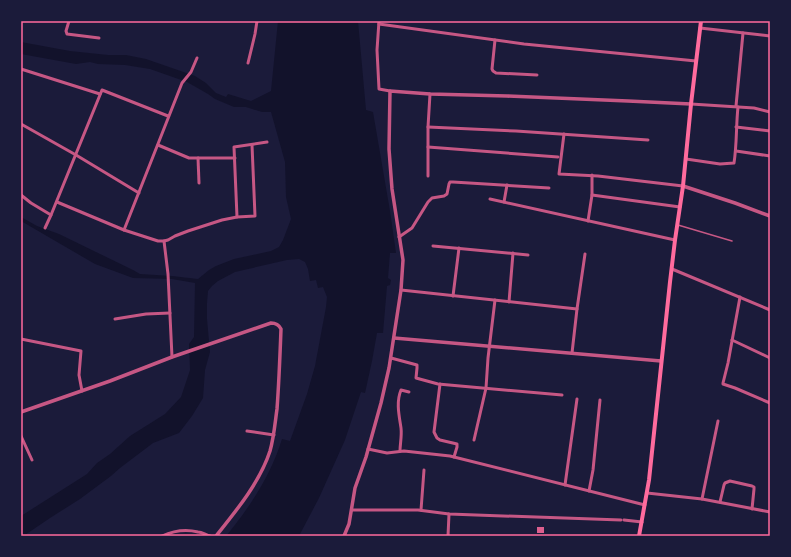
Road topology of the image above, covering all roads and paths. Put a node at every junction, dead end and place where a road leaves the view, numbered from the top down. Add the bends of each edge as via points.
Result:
1 (69, 21) edge
2 (257, 21) edge
3 (701, 21) edge
4 (379, 23) edge
5 (700, 28) junction
6 (743, 33) junction
7 (770, 36) edge
8 (99, 38) dead end
9 (495, 40) junction
10 (197, 58) dead end
11 (696, 62) junction
12 (248, 63) dead end
13 (21, 70) edge
14 (537, 75) dead end
15 (390, 91) junction
16 (100, 94) junction
17 (430, 94) junction
18 (691, 104) junction
19 (737, 106) junction
20 (770, 112) edge
21 (168, 116) junction
22 (21, 124) edge
23 (428, 127) junction
24 (736, 127) junction
25 (770, 131) edge
26 (564, 134) junction
27 (648, 140) dead end
28 (267, 142) dead end
29 (158, 144) junction
30 (252, 144) junction
31 (428, 147) junction
32 (736, 151) junction
33 (76, 155) junction
34 (770, 156) edge
35 (558, 157) dead end
36 (198, 158) junction
37 (234, 158) junction
38 (686, 159) junction
39 (428, 176) dead end
40 (592, 176) junction
41 (199, 184) dead end
42 (507, 185) junction
43 (683, 186) junction
44 (549, 188) dead end
45 (139, 193) junction
46 (21, 195) edge
47 (592, 195) junction
48 (490, 200) dead end
49 (57, 202) junction
50 (504, 202) junction
51 (680, 207) junction
52 (51, 216) junction
53 (770, 216) edge
54 (237, 217) junction
55 (588, 221) junction
56 (677, 225) junction
57 (45, 228) dead end
58 (124, 230) junction
59 (399, 237) junction
60 (675, 240) junction
61 (164, 241) junction
62 (732, 241) dead end
63 (433, 246) dead end
64 (459, 248) junction
65 (513, 253) junction
66 (585, 254) dead end
67 (528, 255) dead end
68 (672, 269) junction
69 (402, 290) junction
70 (453, 296) junction
71 (740, 297) junction
72 (495, 300) junction
73 (509, 302) junction
74 (577, 309) junction
75 (770, 310) edge
76 (170, 313) junction
77 (115, 319) dead end
78 (394, 338) junction
79 (21, 339) edge
80 (732, 340) junction
81 (490, 346) junction
82 (572, 353) junction
83 (172, 357) junction
84 (391, 358) junction
85 (770, 358) edge
86 (662, 361) junction
87 (440, 384) junction
88 (486, 388) junction
89 (82, 391) junction
90 (409, 392) dead end
91 (562, 395) dead end
92 (578, 399) dead end
93 (600, 400) dead end
94 (770, 403) edge
95 (21, 412) edge
96 (718, 421) dead end
97 (247, 431) dead end
98 (274, 435) junction
99 (21, 436) edge
100 (474, 440) dead end
101 (368, 449) junction
102 (400, 451) junction
103 (454, 457) junction
104 (32, 460) dead end
105 (424, 470) dead end
106 (565, 485) junction
107 (589, 491) junction
108 (647, 494) junction
109 (702, 499) junction
110 (720, 502) junction
111 (645, 505) junction
112 (752, 509) junction
113 (352, 510) junction
114 (420, 510) junction
115 (770, 512) edge
116 (449, 514) junction
117 (642, 522) junction
118 (162, 536) edge
119 (210, 536) edge
120 (216, 536) edge
121 (344, 536) edge
122 (448, 536) edge
123 (639, 536) edge

1 - 8 street via 67,34
2 - 12 street
3 - 5 main road
4 - 9 street
4 - 15 street via 379,89
5 - 6 street
5 - 11 main road
6 - 7 street
6 - 19 street
9 - 11 street
9 - 14 street via 493,72
10 - 21 street via 191,72 182,83
11 - 18 main road
13 - 16 street
15 - 17 street
15 - 59 street via 389,149
16 - 21 street via 102,90
16 - 33 street
17 - 18 street
17 - 23 street
18 - 19 street
18 - 38 main road
19 - 20 street
19 - 24 street
21 - 29 street
22 - 33 street
23 - 26 street
23 - 31 street
24 - 25 street
24 - 32 street
26 - 27 street
26 - 40 street via 559,174
28 - 30 street
29 - 36 street via 189,158
29 - 45 street
30 - 37 street via 234,147
30 - 54 street via 255,216
31 - 35 street
31 - 39 street
32 - 34 street
32 - 38 street via 734,163 720,164
33 - 45 street
33 - 49 street
36 - 37 street
36 - 41 street
37 - 54 street
38 - 43 main road
40 - 43 street
40 - 47 street
42 - 44 street
42 - 50 street
42 - 59 street via 450,182 447,194 432,198 412,228
43 - 51 main road
43 - 53 street
45 - 58 street
46 - 52 street
47 - 51 street
47 - 55 street
48 - 50 street
49 - 52 street
49 - 58 street
50 - 55 street
51 - 56 main road
52 - 57 street
54 - 61 street via 188,231
55 - 60 street
56 - 60 main road
56 - 62 lane
58 - 61 street
59 - 69 street via 403,260
60 - 68 main road
61 - 76 street
63 - 64 street
64 - 65 street
64 - 70 street
65 - 67 street
65 - 73 street
66 - 74 street
68 - 71 street
68 - 86 main road
69 - 70 street
69 - 78 street
70 - 72 street
71 - 75 street
71 - 80 street
72 - 73 street
72 - 81 street
73 - 74 street
74 - 82 street
76 - 77 street
76 - 83 street
78 - 81 street
78 - 84 street
79 - 89 street via 81,351 79,374
80 - 85 street
80 - 94 street via 723,384
81 - 82 street
81 - 88 street
82 - 86 street
83 - 89 street
83 - 98 street via 271,323 280,326 279,385
84 - 87 street via 417,365 416,378
84 - 101 street
86 - 108 main road
87 - 88 street
87 - 103 street via 434,432 440,440 457,444
88 - 91 street
88 - 100 street
89 - 95 street
90 - 102 street via 401,390 400,393
92 - 106 street
93 - 107 street
96 - 109 street
97 - 98 street
98 - 120 street via 264,466 255,483
99 - 104 street
101 - 102 street via 387,453
101 - 113 street via 355,488
102 - 103 street
103 - 106 street
105 - 114 street
106 - 107 street
107 - 111 street
108 - 109 street
108 - 111 main road
109 - 110 street
110 - 112 street
110 - 112 street via 724,485 730,481 754,487
111 - 117 main road
112 - 115 street
113 - 114 street
113 - 121 street
114 - 116 street
116 - 117 street
116 - 122 street
117 - 123 main road
118 - 119 street via 178,531

